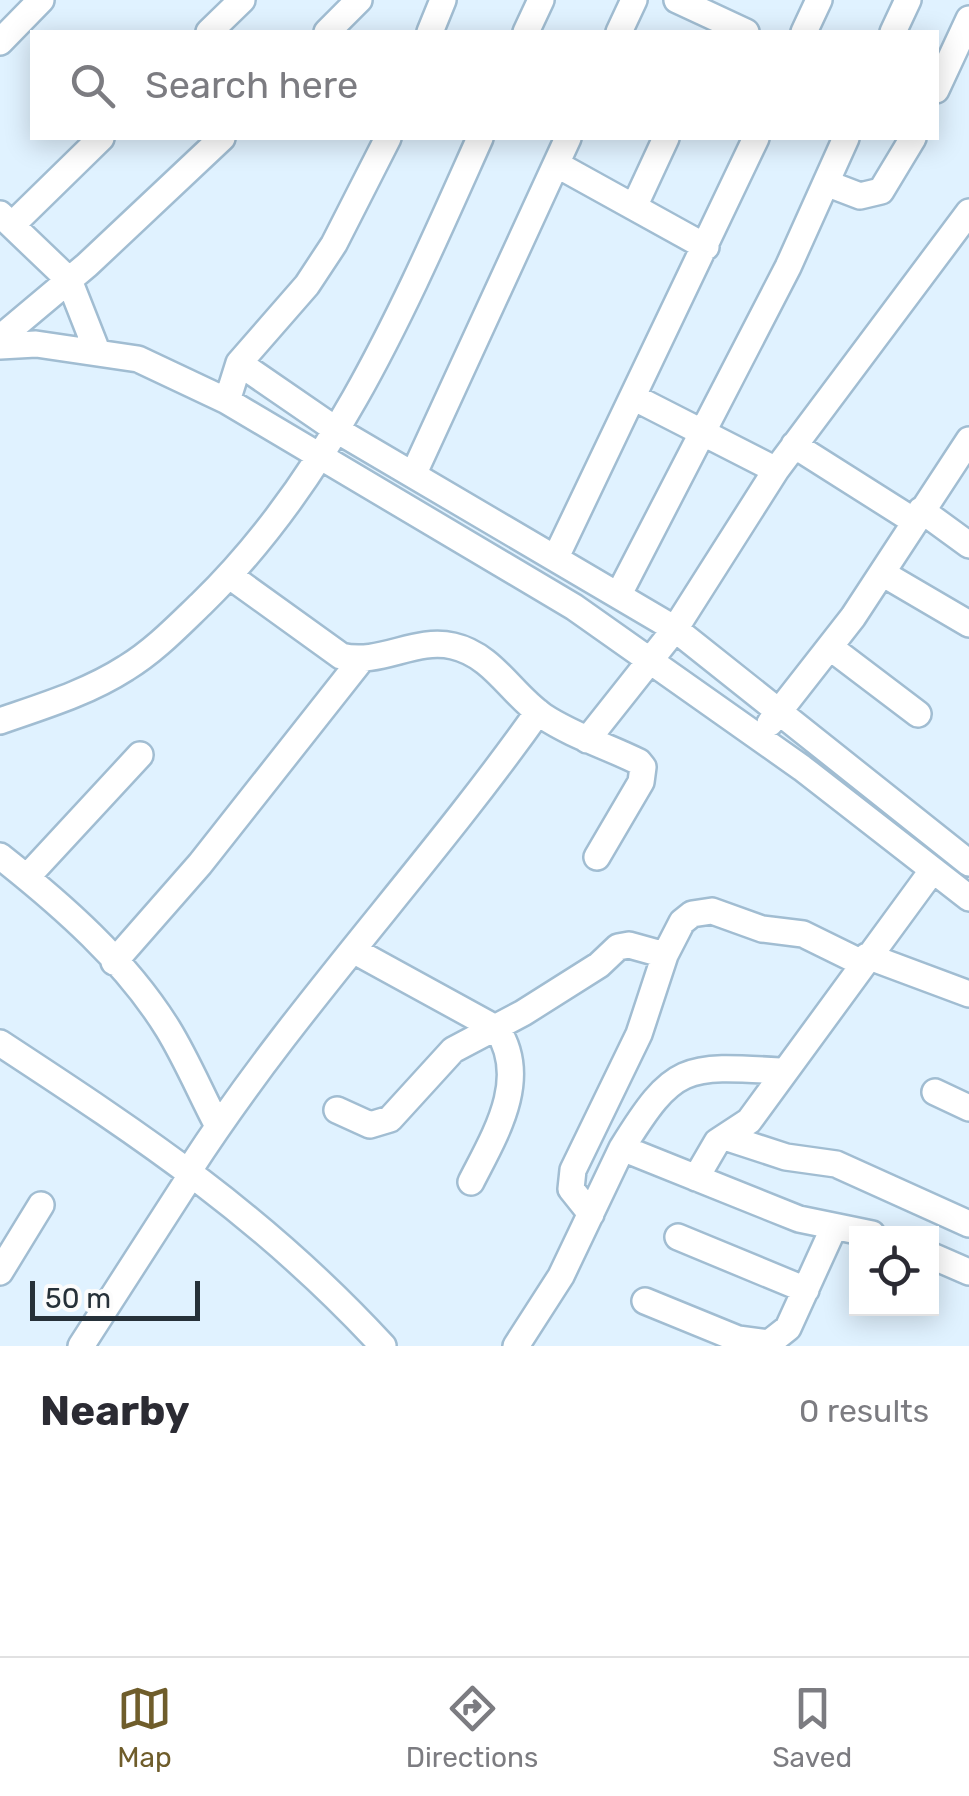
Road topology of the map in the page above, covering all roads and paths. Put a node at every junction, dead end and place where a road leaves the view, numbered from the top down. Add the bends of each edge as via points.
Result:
1 (41, 0) edge
2 (242, 0) edge
3 (359, 0) edge
4 (444, 0) edge
5 (541, 0) edge
6 (634, 0) edge
7 (677, 0) edge
8 (819, 0) edge
9 (908, 0) edge
10 (969, 19) edge
11 (717, 26) edge
12 (211, 30) edge
13 (329, 30) edge
14 (431, 30) edge
15 (527, 30) edge
16 (620, 30) edge
17 (805, 30) edge
18 (895, 30) edge
19 (0, 42) edge
20 (939, 84) edge
21 (99, 140) edge
22 (220, 140) edge
23 (387, 140) edge
24 (479, 140) edge
25 (567, 140) edge
26 (665, 140) edge
27 (755, 140) edge
28 (845, 140) edge
29 (912, 140) edge
30 (556, 164) junction
31 (826, 183) junction
32 (634, 207) junction
33 (969, 212) edge
34 (6, 219) edge
35 (706, 248) junction
36 (69, 280) junction
37 (8, 327) edge
38 (97, 351) junction
39 (232, 384) junction
40 (635, 398) junction
41 (705, 433) junction
42 (969, 440) edge
43 (328, 443) junction
44 (794, 445) junction
45 (776, 470) junction
46 (414, 474) junction
47 (448, 514) junction
48 (918, 515) junction
49 (969, 545) edge
50 (556, 557) junction
51 (882, 573) junction
52 (230, 576) junction
53 (619, 594) junction
54 (969, 624) edge
55 (662, 645) junction
56 (831, 648) junction
57 (360, 660) junction
58 (538, 712) junction
59 (918, 714) dead end
60 (0, 720) edge
61 (768, 726) junction
62 (587, 740) junction
63 (140, 755) dead end
64 (0, 856) edge
65 (597, 857) dead end
66 (969, 863) edge
67 (932, 871) junction
68 (27, 877) junction
69 (969, 898) edge
70 (353, 950) junction
71 (665, 955) junction
72 (864, 960) junction
73 (114, 962) junction
74 (969, 994) edge
75 (497, 1029) junction
76 (0, 1043) edge
77 (781, 1071) junction
78 (935, 1092) dead end
79 (969, 1108) edge
80 (337, 1110) dead end
81 (218, 1126) junction
82 (725, 1137) junction
83 (622, 1148) junction
84 (192, 1171) junction
85 (696, 1178) junction
86 (471, 1182) dead end
87 (41, 1204) dead end
88 (591, 1214) junction
89 (969, 1224) edge
90 (834, 1228) junction
91 (849, 1230) edge
92 (678, 1237) dead end
93 (939, 1259) edge
94 (0, 1272) edge
95 (969, 1272) edge
96 (806, 1290) junction
97 (646, 1302) dead end
98 (367, 1340) edge
99 (780, 1342) edge
100 (740, 1343) edge
101 (81, 1346) edge
102 (516, 1346) edge

1 - 19 street
2 - 12 street
3 - 13 street
4 - 14 street
5 - 15 street
6 - 16 street
7 - 11 street
8 - 17 street
9 - 18 street
10 - 20 street
21 - 34 street
22 - 36 street
23 - 39 street via 334,244
24 - 43 street via 416,282
25 - 30 street
26 - 32 street
27 - 35 street
28 - 31 street
29 - 31 street via 881,192 860,196
30 - 32 street
30 - 46 street
31 - 41 street
32 - 35 street
33 - 44 street
34 - 36 street
35 - 40 street
36 - 37 street
36 - 38 street
37 - 38 street via 36,344
38 - 39 street
39 - 43 street
39 - 43 street
40 - 41 street
40 - 50 street
41 - 45 street
41 - 53 street
42 - 48 street
43 - 46 street
43 - 47 street
43 - 52 street via 282,516
44 - 45 street
44 - 48 street
45 - 55 street
46 - 47 street
47 - 50 street
47 - 55 street
48 - 49 street
48 - 51 street
50 - 53 street
51 - 54 street
51 - 56 street
52 - 57 street via 328,650
52 - 60 street via 129,667
53 - 55 street
55 - 61 street
55 - 61 street
55 - 62 street
56 - 59 street
56 - 61 street
57 - 58 street via 428,645 460,647
57 - 73 street
58 - 62 street
58 - 70 street
61 - 66 street via 874,790
61 - 67 street
62 - 65 street via 644,767
63 - 68 street
64 - 68 street
67 - 69 street
67 - 72 street
68 - 73 street
70 - 75 street
70 - 81 street
71 - 72 street via 682,922 712,912 762,930 803,934
71 - 75 street via 618,947
71 - 88 street via 639,1034 573,1170 571,1189
72 - 74 street
72 - 77 street
73 - 81 street via 168,1029
75 - 80 street via 453,1050 390,1119 370,1125
75 - 86 street via 509,1049 512,1079 498,1130
76 - 84 street
77 - 82 street via 743,1128
77 - 83 street via 684,1074 652,1100
78 - 79 street
81 - 84 street
82 - 85 street via 709,1150
82 - 89 street via 786,1157 836,1164
83 - 85 street
83 - 88 street
84 - 98 street via 279,1240
84 - 101 street
85 - 90 street
87 - 94 street
88 - 102 street
90 - 91 street
90 - 96 street
92 - 96 street
93 - 95 street
96 - 99 street
97 - 100 street
99 - 100 street

